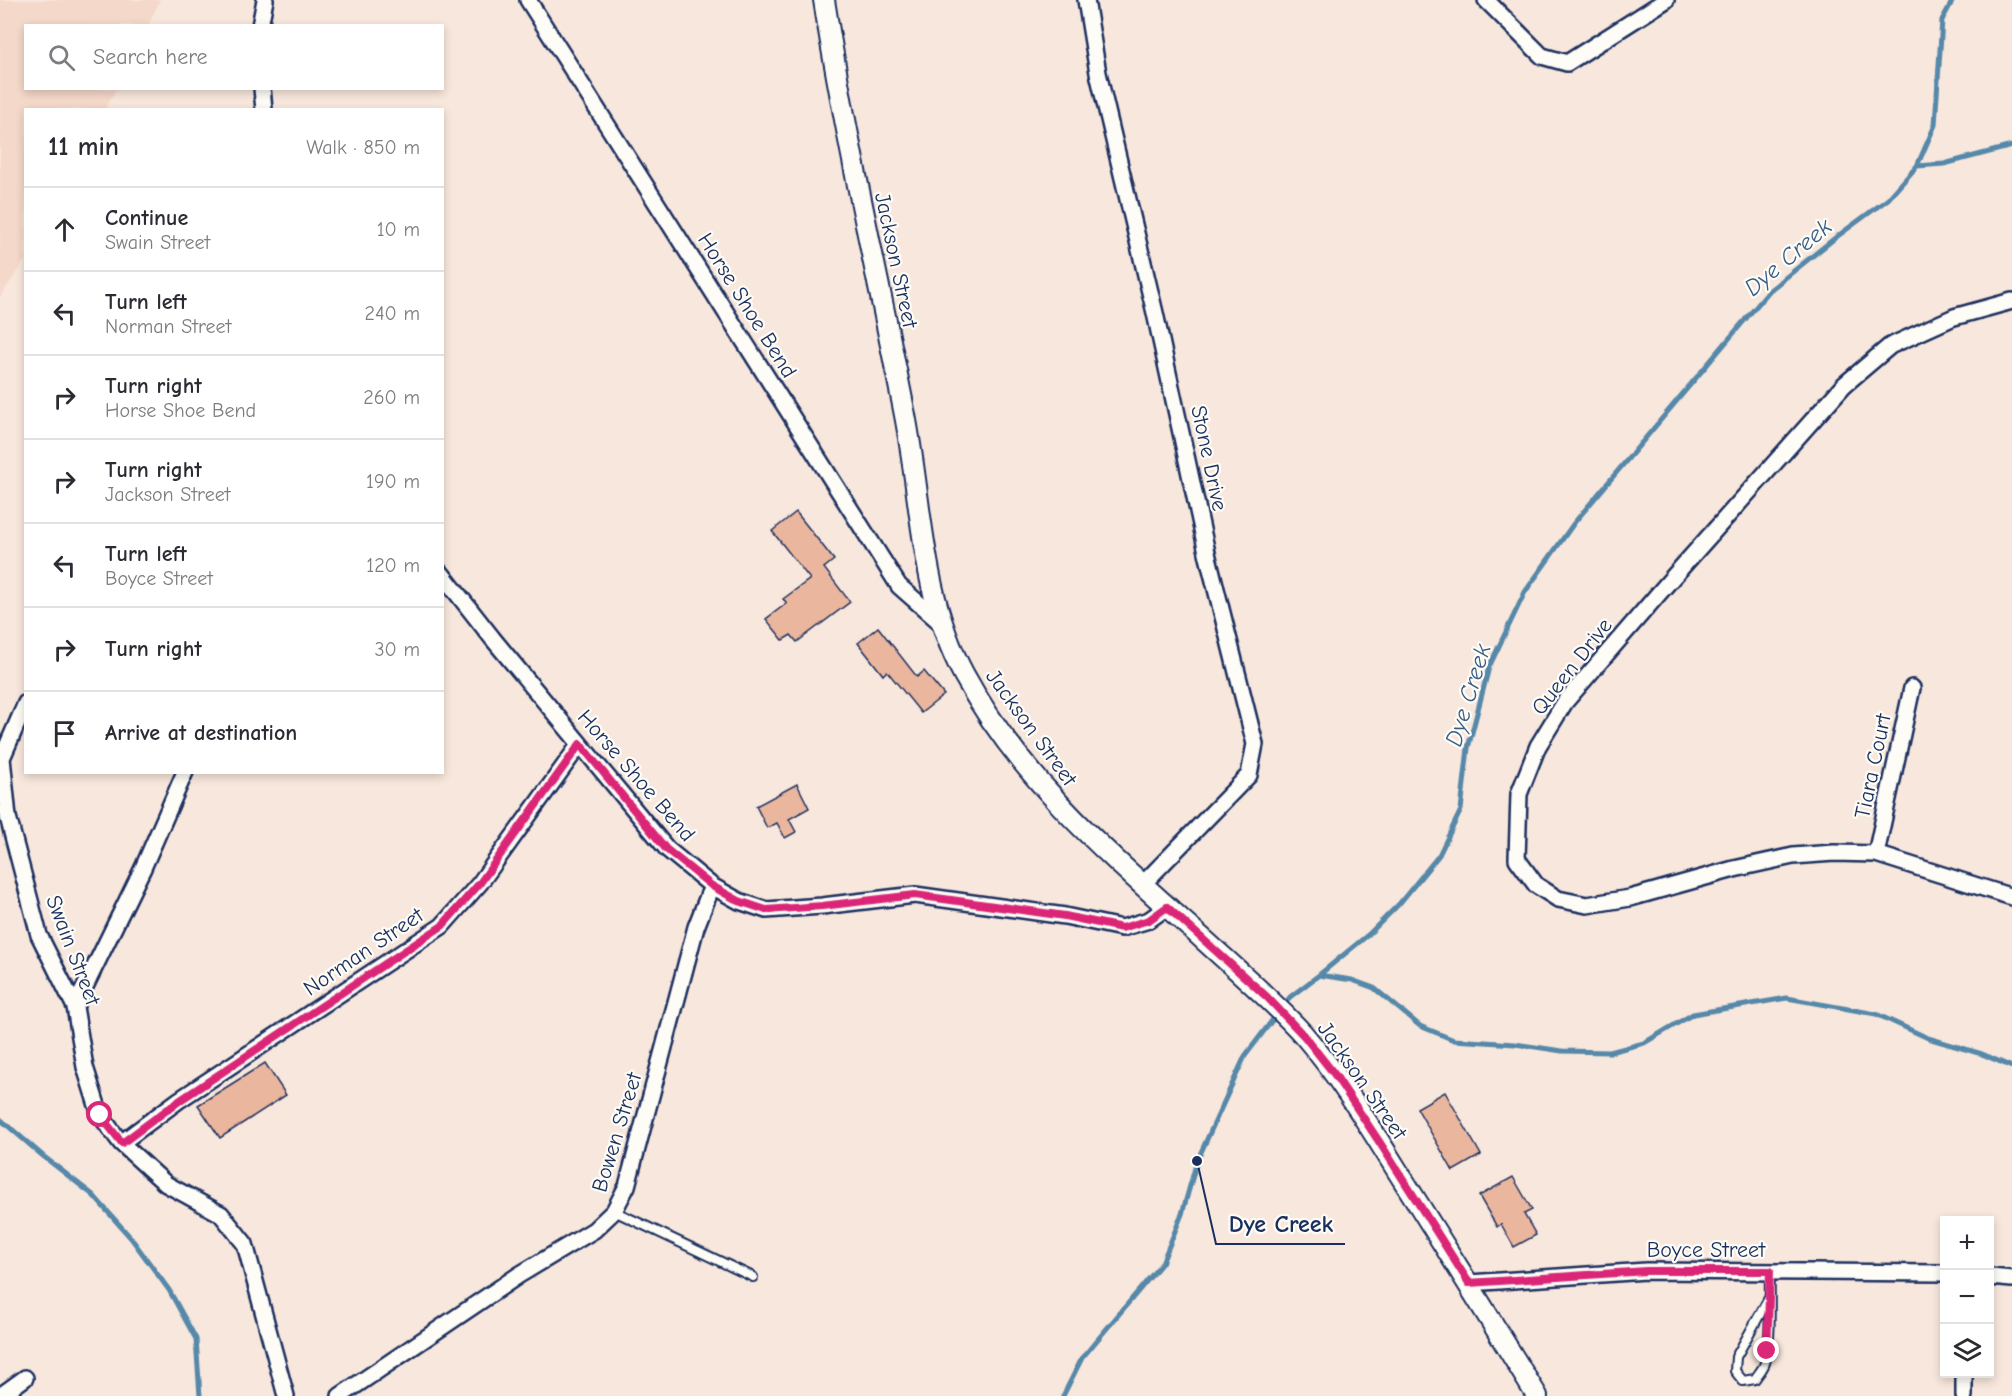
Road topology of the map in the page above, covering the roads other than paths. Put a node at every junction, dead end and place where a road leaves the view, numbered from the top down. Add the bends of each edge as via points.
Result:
1 (265, 0) edge
2 (528, 0) edge
3 (824, 0) edge
4 (1086, 0) edge
5 (1486, 0) edge
6 (1666, 0) edge
7 (260, 24) edge
8 (262, 90) edge
9 (264, 108) edge
10 (2012, 301) edge
11 (444, 576) edge
12 (941, 623) junction
13 (1912, 688) dead end
14 (24, 708) edge
15 (580, 744) junction
16 (183, 774) edge
17 (1876, 854) junction
18 (1142, 885) junction
19 (712, 886) junction
20 (2012, 897) edge
21 (1167, 907) junction
22 (75, 1007) junction
23 (122, 1143) junction
24 (614, 1211) junction
25 (1770, 1271) junction
26 (1940, 1274) edge
27 (753, 1277) dead end
28 (1994, 1278) edge
29 (2012, 1280) edge
30 (1469, 1283) junction
31 (1769, 1298) junction
32 (25, 1378) dead end
33 (1964, 1378) edge
34 (0, 1396) edge
35 (286, 1396) edge
36 (340, 1396) edge
37 (1537, 1396) edge
38 (1964, 1396) edge

1 - 7 street
2 - 12 street, Horse Shoe Bend via 899,586
3 - 12 street, Jackson Street via 845,127 906,420 930,578
4 - 18 street, Stone Drive via 1098,73 1208,557 1255,744 1249,775
5 - 6 street via 1542,56 1567,63
8 - 9 street
10 - 17 street, Queen Drive via 1954,317 1890,346 1844,385 1565,702 1538,746 1519,794 1517,859 1536,885 1558,899 1587,905 1630,898 1793,856
11 - 15 street, Horse Shoe Bend
12 - 18 street, Jackson Street via 963,673 990,718 1035,779
13 - 17 street, Tiara Court
14 - 22 street, Swain Street via 2,758 8,817 39,935
15 - 19 street, Horse Shoe Bend via 666,849
15 - 23 street, Norman Street via 480,883 442,926
16 - 22 street via 143,868
17 - 20 street, Queen Drive
18 - 21 street, Jackson Street
19 - 21 street, Horse Shoe Bend via 766,910 915,895 1122,928 1149,920
19 - 24 street, Bowen Street via 696,927 627,1186
21 - 30 street, Jackson Street via 1267,997 1305,1037 1335,1075
22 - 23 street, Swain Street via 85,1067 100,1115
23 - 35 street, Swain Street via 166,1184 220,1214 245,1244
24 - 27 lane
24 - 36 street, Bowen Street via 594,1230 519,1275
25 - 26 street, Boyce Street
25 - 30 street, Boyce Street via 1646,1271
25 - 31 lane
28 - 29 street
30 - 37 street, Jackson Street
31 - 31 lane via 1765,1365 1755,1379 1743,1382 1735,1371 1736,1357
32 - 34 street
33 - 38 street

